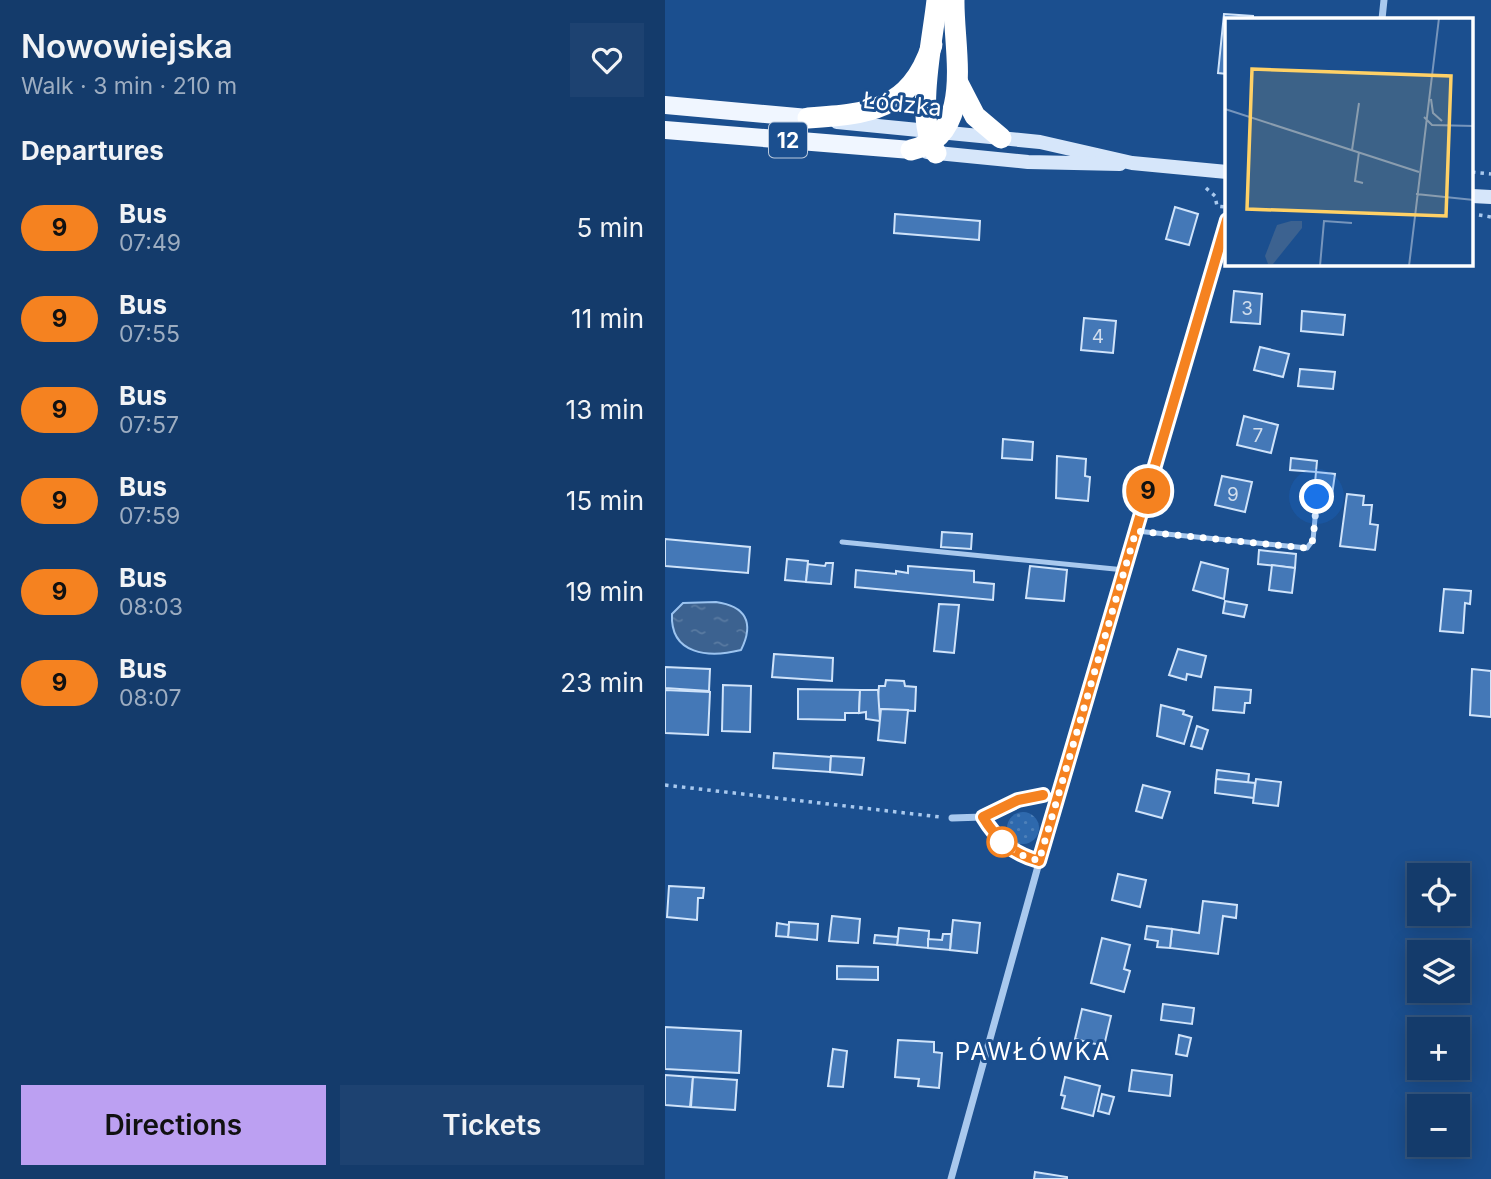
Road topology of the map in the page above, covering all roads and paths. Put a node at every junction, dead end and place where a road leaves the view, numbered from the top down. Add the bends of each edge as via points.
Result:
1 (937, 0) edge
2 (954, 0) edge
3 (1384, 0) edge
4 (1382, 18) edge
5 (932, 45) junction
6 (957, 81) junction
7 (665, 105) edge
8 (808, 118) junction
9 (665, 130) edge
10 (1001, 138) junction
11 (929, 143) junction
12 (1132, 163) junction
13 (1225, 172) edge
14 (1473, 172) edge
15 (1491, 174) edge
16 (1473, 196) edge
17 (1491, 198) edge
18 (1225, 226) edge
19 (1317, 497) dead end
20 (1136, 531) junction
21 (842, 542) dead end
22 (1125, 569) junction
23 (665, 785) edge
24 (1057, 798) junction
25 (983, 817) junction
26 (952, 818) joint
27 (1039, 861) junction
28 (951, 1179) edge

1 - 5 highway, 12
2 - 6 highway
3 - 4 street
5 - 8 highway, 12 via 913,80 888,103 865,114
5 - 11 highway via 926,111
6 - 10 highway via 971,111
6 - 11 highway via 954,108
7 - 8 main road, Łódzka / 12
8 - 11 main road, Łódzka / 12
9 - 11 main road, Łódzka / 12
10 - 11 main road, Łódzka
10 - 12 main road, Łódzka
11 - 12 main road, Łódzka via 1074,165
12 - 13 main road, Łódzka
14 - 15 path
16 - 17 main road
18 - 20 street
19 - 20 lane via 1313,540 1307,548
20 - 22 street
21 - 22 lane
22 - 24 street
23 - 26 path
24 - 25 street via 1031,796
24 - 27 street
25 - 26 street
25 - 27 lane via 1011,849
27 - 28 street

